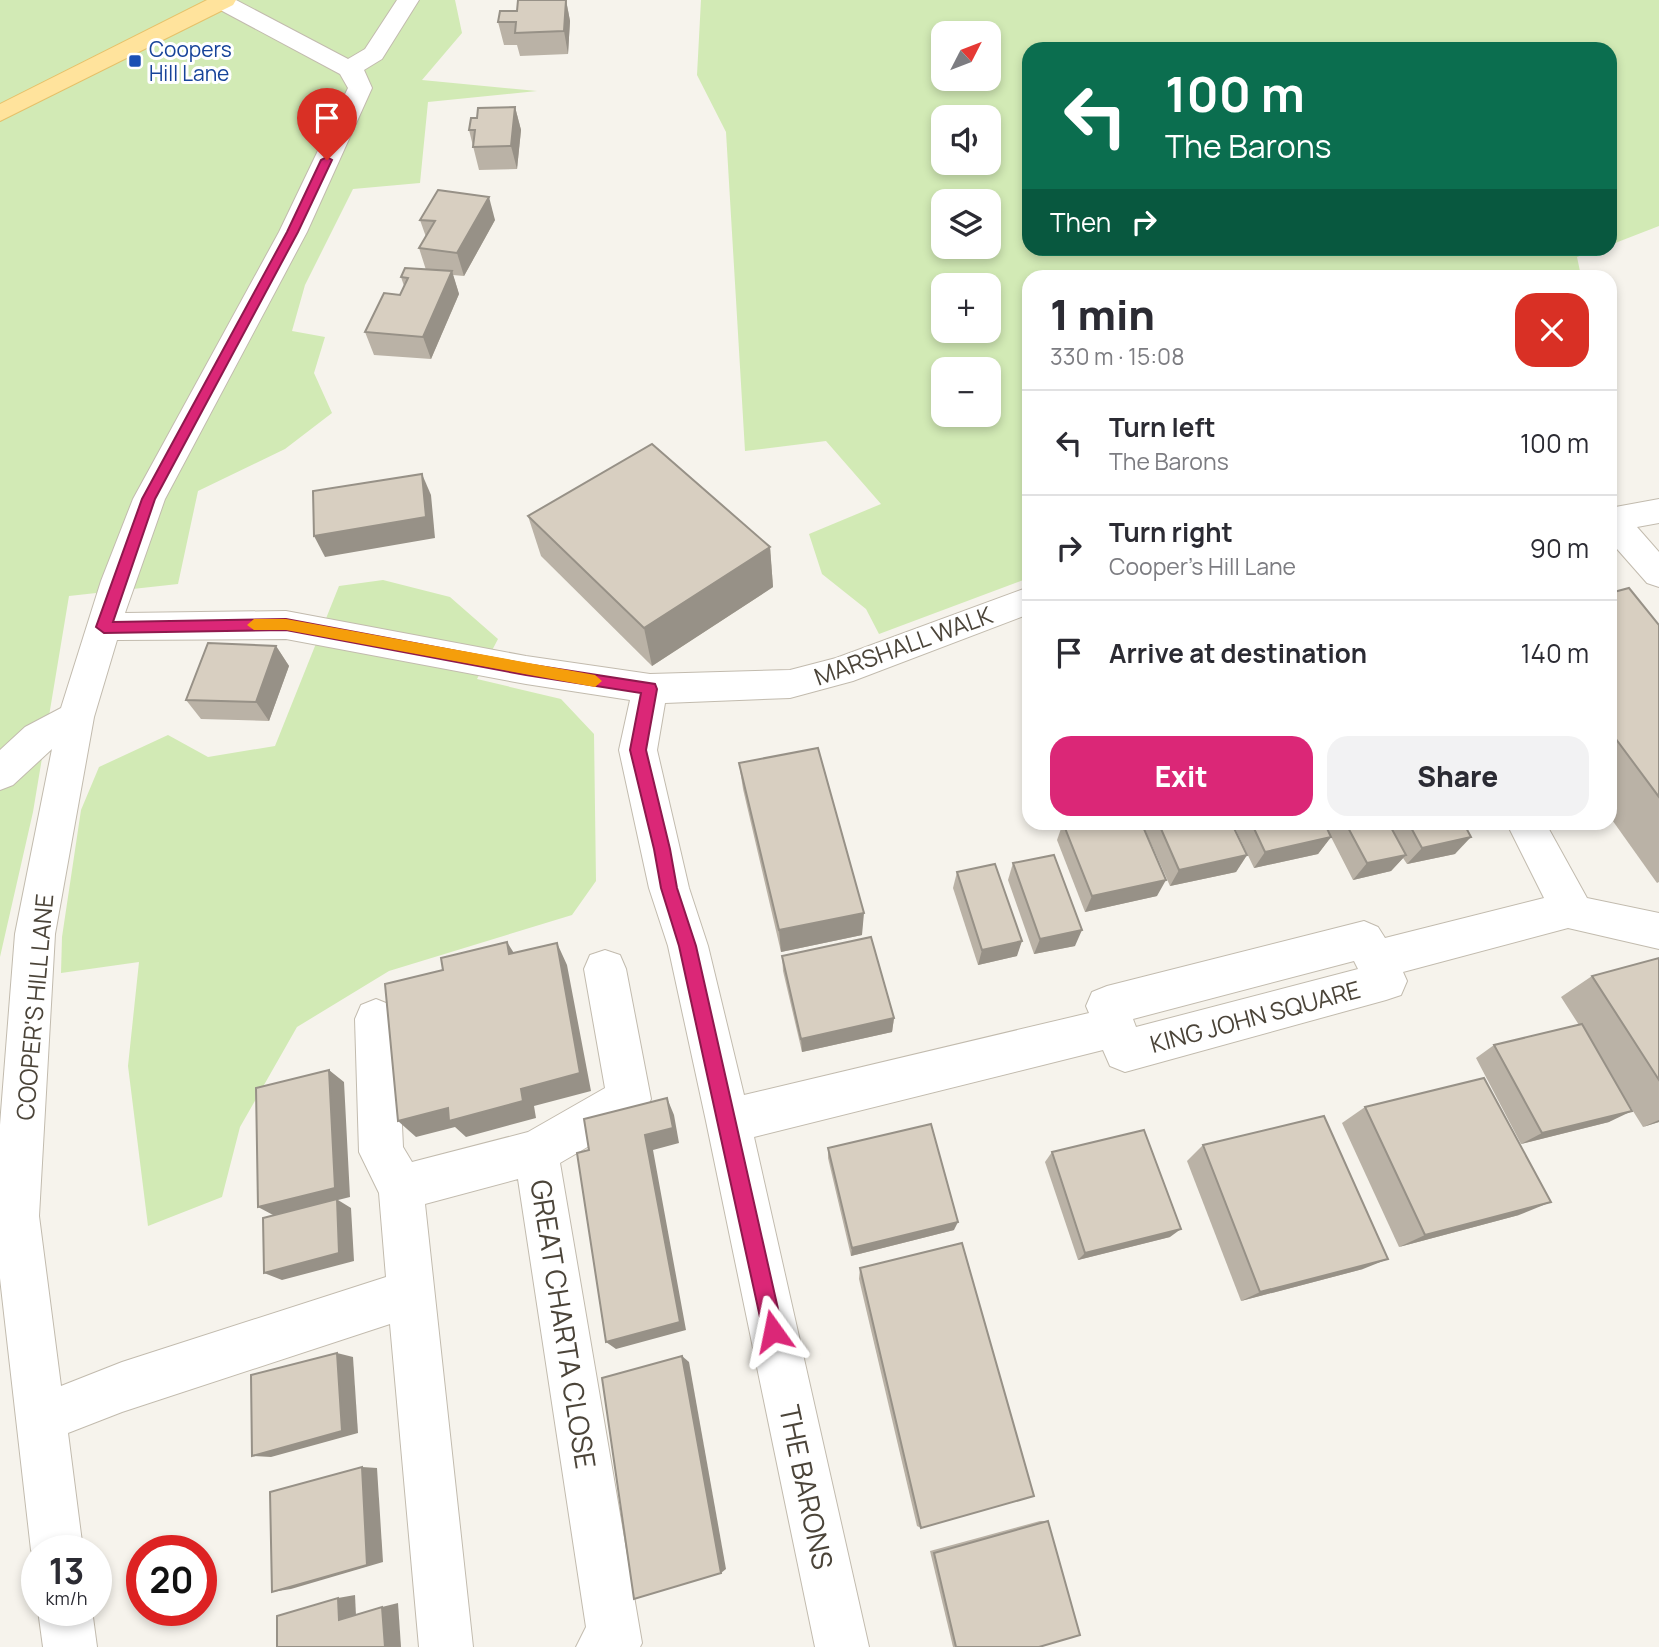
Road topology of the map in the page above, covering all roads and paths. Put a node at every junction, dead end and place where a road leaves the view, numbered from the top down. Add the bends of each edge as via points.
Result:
1 (408, 0) edge
2 (223, 1) edge
3 (349, 69) junction
4 (0, 114) edge
5 (1659, 511) edge
6 (1617, 519) edge
7 (1617, 527) edge
8 (1659, 574) edge
9 (1022, 603) edge
10 (104, 627) junction
11 (650, 689) junction
12 (76, 717) junction
13 (0, 774) edge
14 (1529, 830) edge
15 (1571, 909) junction
16 (1659, 931) edge
17 (605, 969) dead end
18 (376, 1019) dead end
19 (728, 1121) junction
20 (536, 1152) junction
21 (401, 1188) junction
22 (8, 1207) edge
23 (411, 1293) junction
24 (39, 1419) junction
25 (55, 1535) edge
26 (67, 1626) edge
27 (70, 1647) edge
28 (446, 1647) edge
29 (603, 1647) edge
30 (842, 1647) edge

1 - 3 street via 374,54
2 - 3 street
2 - 4 main road
3 - 10 street, COOPER'S HILL LANE via 360,88 293,232 149,499
5 - 6 street
7 - 8 street
9 - 11 street, MARSHALL WALK via 840,671 790,684
10 - 11 street via 286,625
10 - 12 street, COOPER'S HILL LANE
11 - 19 street, THE BARONS via 638,750
12 - 13 street via 38,738
12 - 22 street, COOPER'S HILL LANE via 35,934
14 - 15 street
15 - 16 street
15 - 19 street, KING JOHN SQUARE via 1375,960 1386,981 1125,1051 1115,1027
17 - 20 street via 629,1099
18 - 21 street via 381,1152
19 - 30 street, THE BARONS
20 - 21 street, GREAT CHARTA CLOSE
20 - 29 street, GREAT CHARTA CLOSE via 615,1643
21 - 23 street
22 - 24 street, COOPER'S HILL LANE
23 - 24 street via 122,1387
23 - 28 street
24 - 25 street, COOPER'S HILL LANE
26 - 27 street

